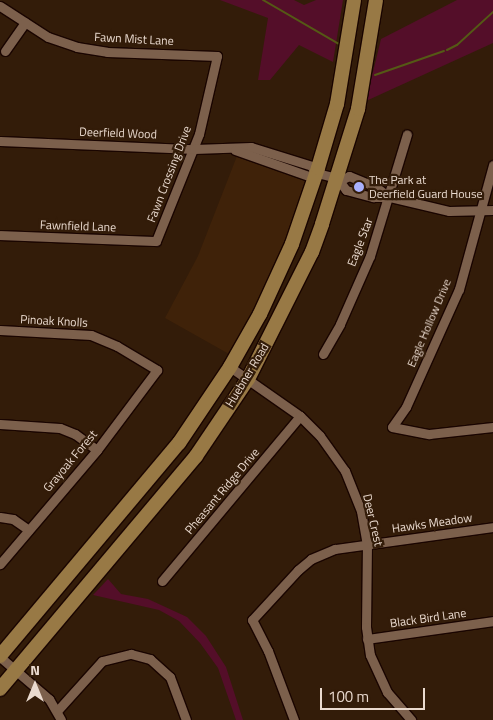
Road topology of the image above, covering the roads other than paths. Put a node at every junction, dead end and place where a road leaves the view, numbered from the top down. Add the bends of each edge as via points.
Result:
1 (354, 0) edge
2 (376, 0) edge
3 (0, 6) edge
4 (25, 22) junction
5 (5, 51) dead end
6 (217, 56) joint
7 (407, 134) dead end
8 (0, 141) edge
9 (194, 149) junction
10 (493, 165) edge
11 (316, 173) junction
12 (339, 179) junction
13 (390, 197) junction
14 (481, 210) junction
15 (493, 210) edge
16 (0, 235) edge
17 (156, 241) joint
18 (0, 330) edge
19 (323, 354) dead end
20 (230, 367) junction
21 (157, 370) joint
22 (248, 379) junction
23 (300, 416) junction
24 (0, 424) edge
25 (493, 427) edge
26 (97, 450) junction
27 (0, 517) edge
28 (493, 527) edge
29 (30, 530) junction
30 (368, 544) junction
31 (0, 564) edge
32 (162, 581) dead end
33 (493, 621) edge
34 (367, 639) junction
35 (0, 656) edge
36 (16, 670) junction
37 (0, 689) edge
38 (57, 711) junction
39 (61, 720) edge
40 (186, 720) edge
41 (294, 720) edge
42 (411, 720) edge

1 - 11 main road, Huebner Road via 337,104
2 - 12 main road, Huebner Road via 358,109
3 - 4 street, Fawn Mist Lane
4 - 5 street
4 - 6 street, Fawn Mist Lane via 62,43 92,50
6 - 9 street, Fawn Crossing Drive
7 - 13 street, Eagle Star
8 - 9 street, Deerfield Wood
9 - 11 street, Deerfield Wood via 256,148 312,166
9 - 17 street, Fawn Crossing Drive
10 - 14 street, Eagle Hollow Drive
11 - 12 street
11 - 20 main road, Huebner Road via 292,244 260,314
12 - 13 street via 349,176
12 - 13 street via 346,190
12 - 22 main road, Huebner Road via 312,252
13 - 14 street via 423,207
13 - 19 street, Eagle Star via 370,256
14 - 15 street
14 - 25 street, Eagle Hollow Drive via 459,289 445,324 392,427 429,434
16 - 17 street, Fawnfield Lane
18 - 21 street, Pinoak Knolls via 91,335 109,341
20 - 22 street, Deer Crest
20 - 35 main road, Huebner Road via 179,443
21 - 26 street, Grayoak Forest
22 - 23 street, Deer Crest
22 - 36 main road, Huebner Road via 190,463
23 - 30 street, Deer Crest via 320,436 345,471 361,511
23 - 32 street, Pheasant Ridge Drive
24 - 26 street via 60,428 83,438
26 - 29 street, Grayoak Forest
27 - 29 street via 13,519
28 - 30 street, Hawks Meadow
29 - 31 street, Grayoak Forest
30 - 34 street, Deer Crest
30 - 41 street, Hawks Meadow via 334,549 312,559 252,620 268,651
33 - 34 street, Black Bird Lane
34 - 42 street, Deer Crest via 380,680 395,704
35 - 36 street
36 - 37 main road, Huebner Road
36 - 38 street via 49,699
38 - 39 street
38 - 40 street via 102,661 131,654 150,659 170,677

